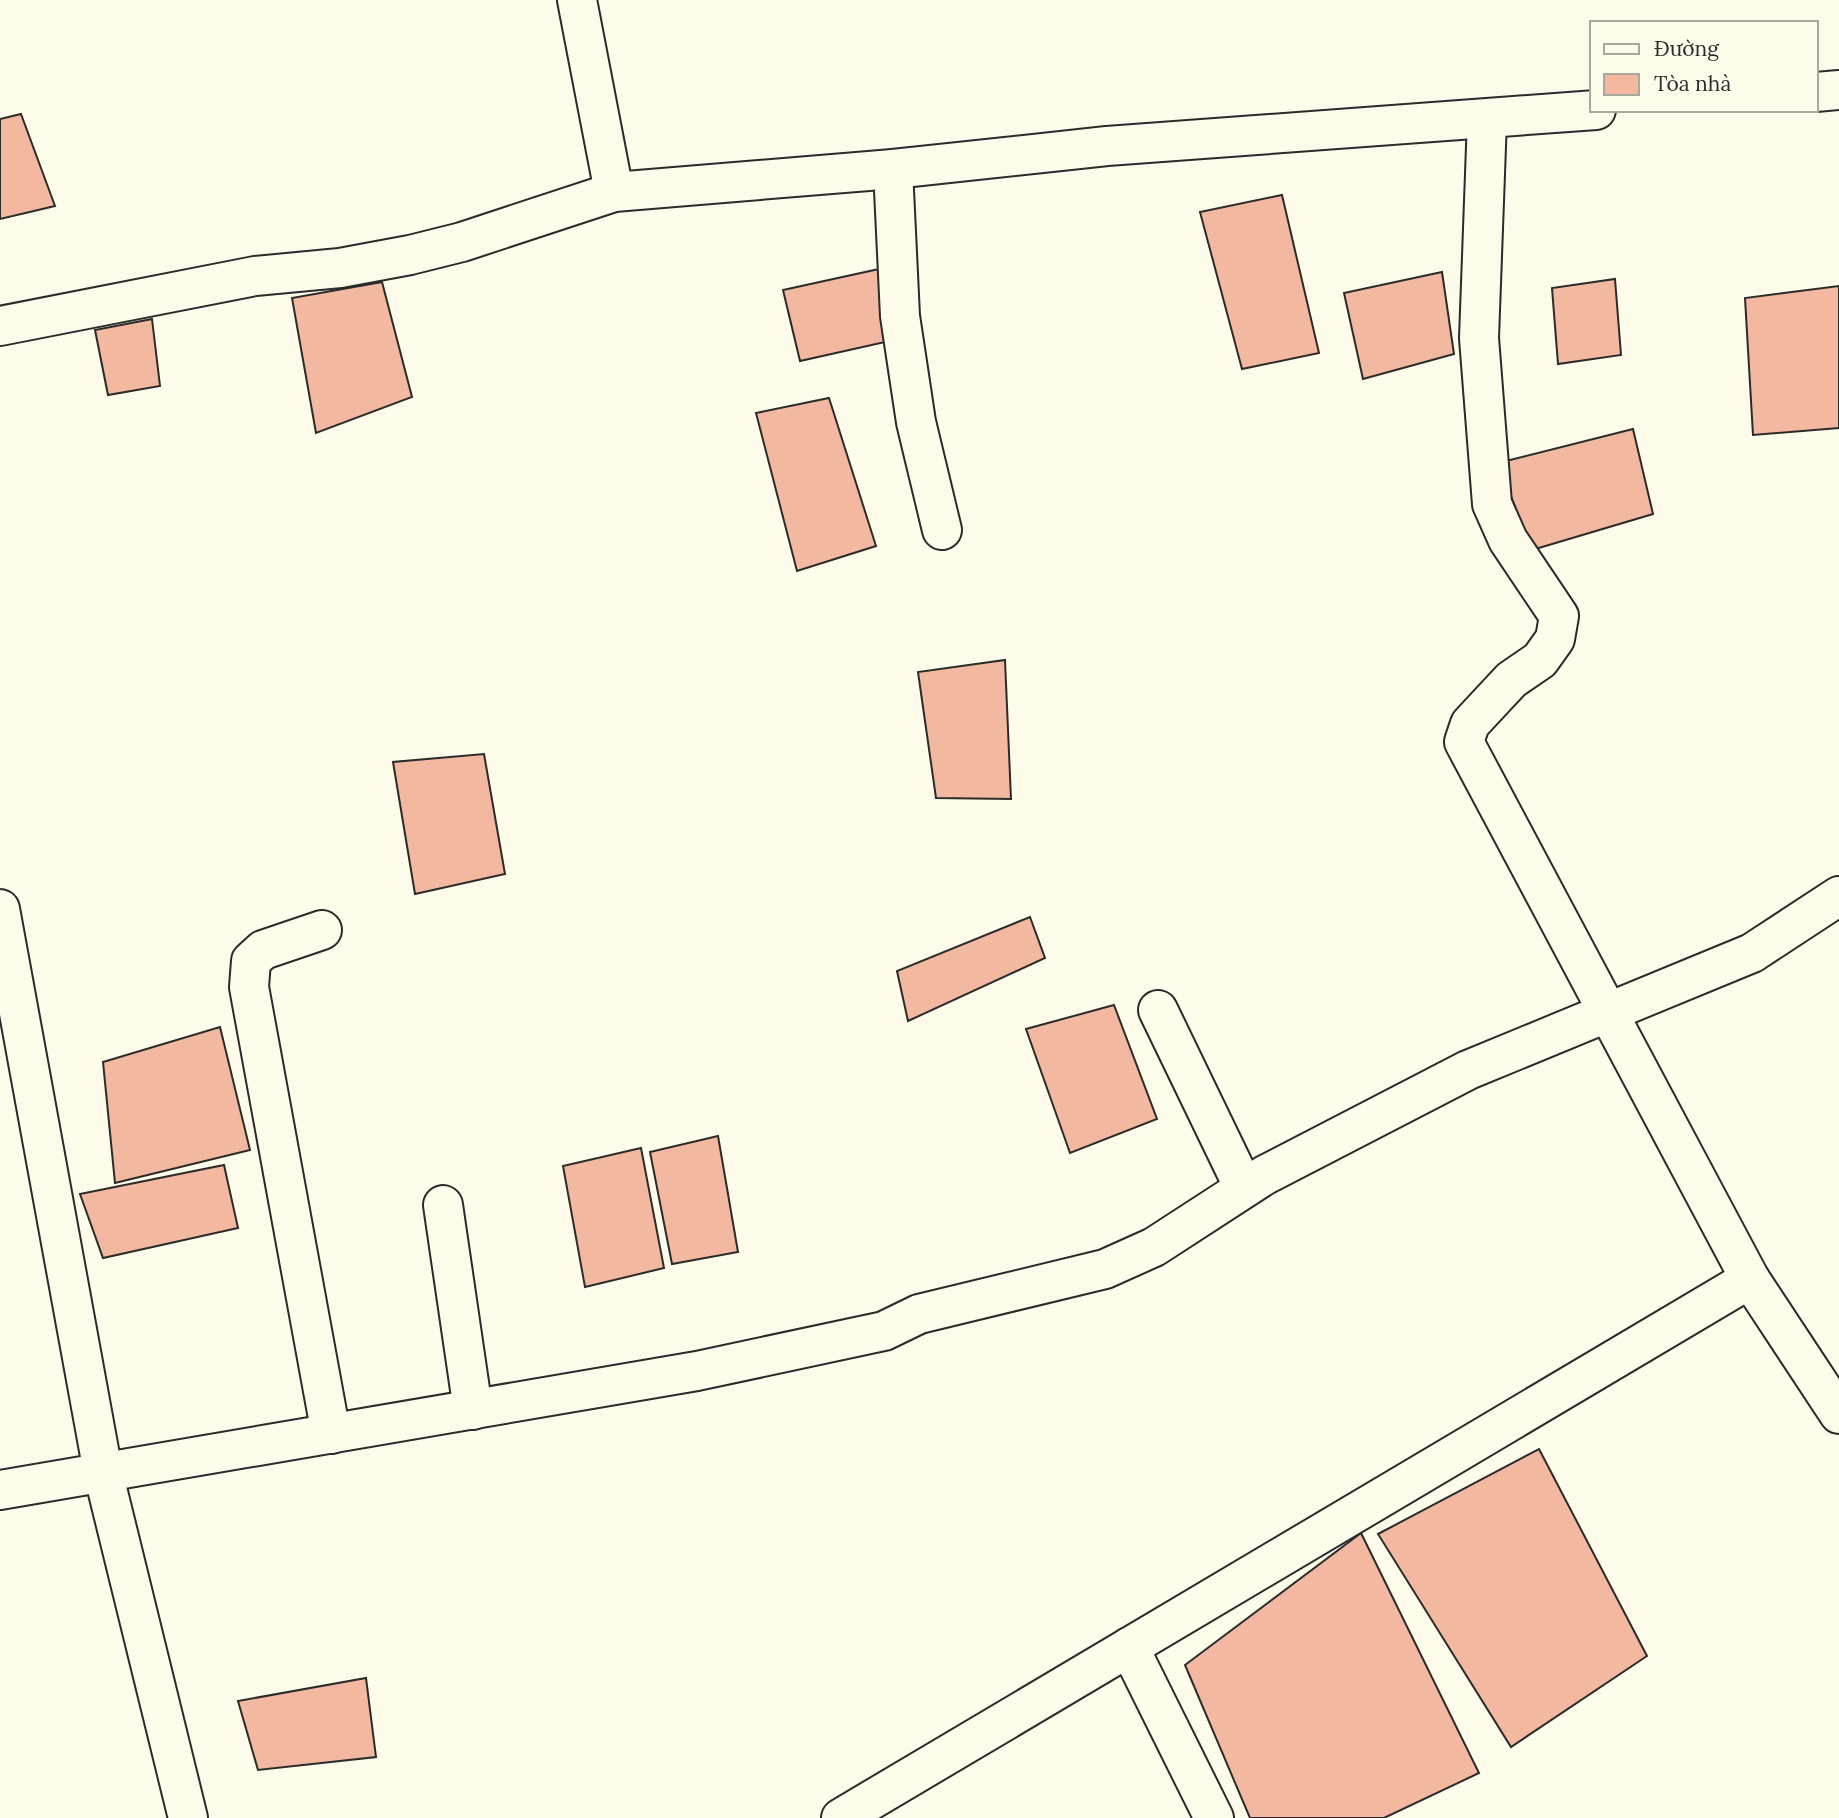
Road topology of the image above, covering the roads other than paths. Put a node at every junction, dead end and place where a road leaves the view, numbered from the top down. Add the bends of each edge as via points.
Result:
1 (577, 0) edge
2 (1839, 90) edge
3 (1818, 92) edge
4 (1590, 110) edge
5 (1487, 119) junction
6 (893, 169) junction
7 (614, 192) junction
8 (0, 326) edge
9 (942, 530) dead end
10 (1839, 896) edge
11 (0, 908) edge
12 (322, 930) dead end
13 (1158, 1010) dead end
14 (1609, 1012) junction
15 (1244, 1188) junction
16 (443, 1205) dead end
17 (1750, 1279) junction
18 (473, 1410) junction
19 (1839, 1414) edge
20 (331, 1434) junction
21 (103, 1472) junction
22 (0, 1490) edge
23 (1129, 1647) junction
24 (188, 1818) edge
25 (841, 1818) edge
26 (1214, 1818) edge

1 - 7 street
2 - 3 street
4 - 5 street
5 - 6 street via 1107,146
5 - 14 street via 1479,338 1492,505 1508,540 1559,615 1555,639 1540,660 1511,680 1470,724 1464,742
6 - 7 street
6 - 9 street via 900,316 916,422
7 - 8 street via 410,255 255,276
10 - 14 street via 1752,953
11 - 21 street
12 - 20 street via 262,950 251,961 249,987
13 - 15 street
14 - 15 street via 1468,1070
14 - 17 street
15 - 18 street via 1154,1247 1105,1269 919,1314 884,1331 697,1371
16 - 18 street
17 - 19 street
17 - 23 street
18 - 20 street
20 - 21 street
21 - 22 street
21 - 24 street
23 - 25 street
23 - 26 street

